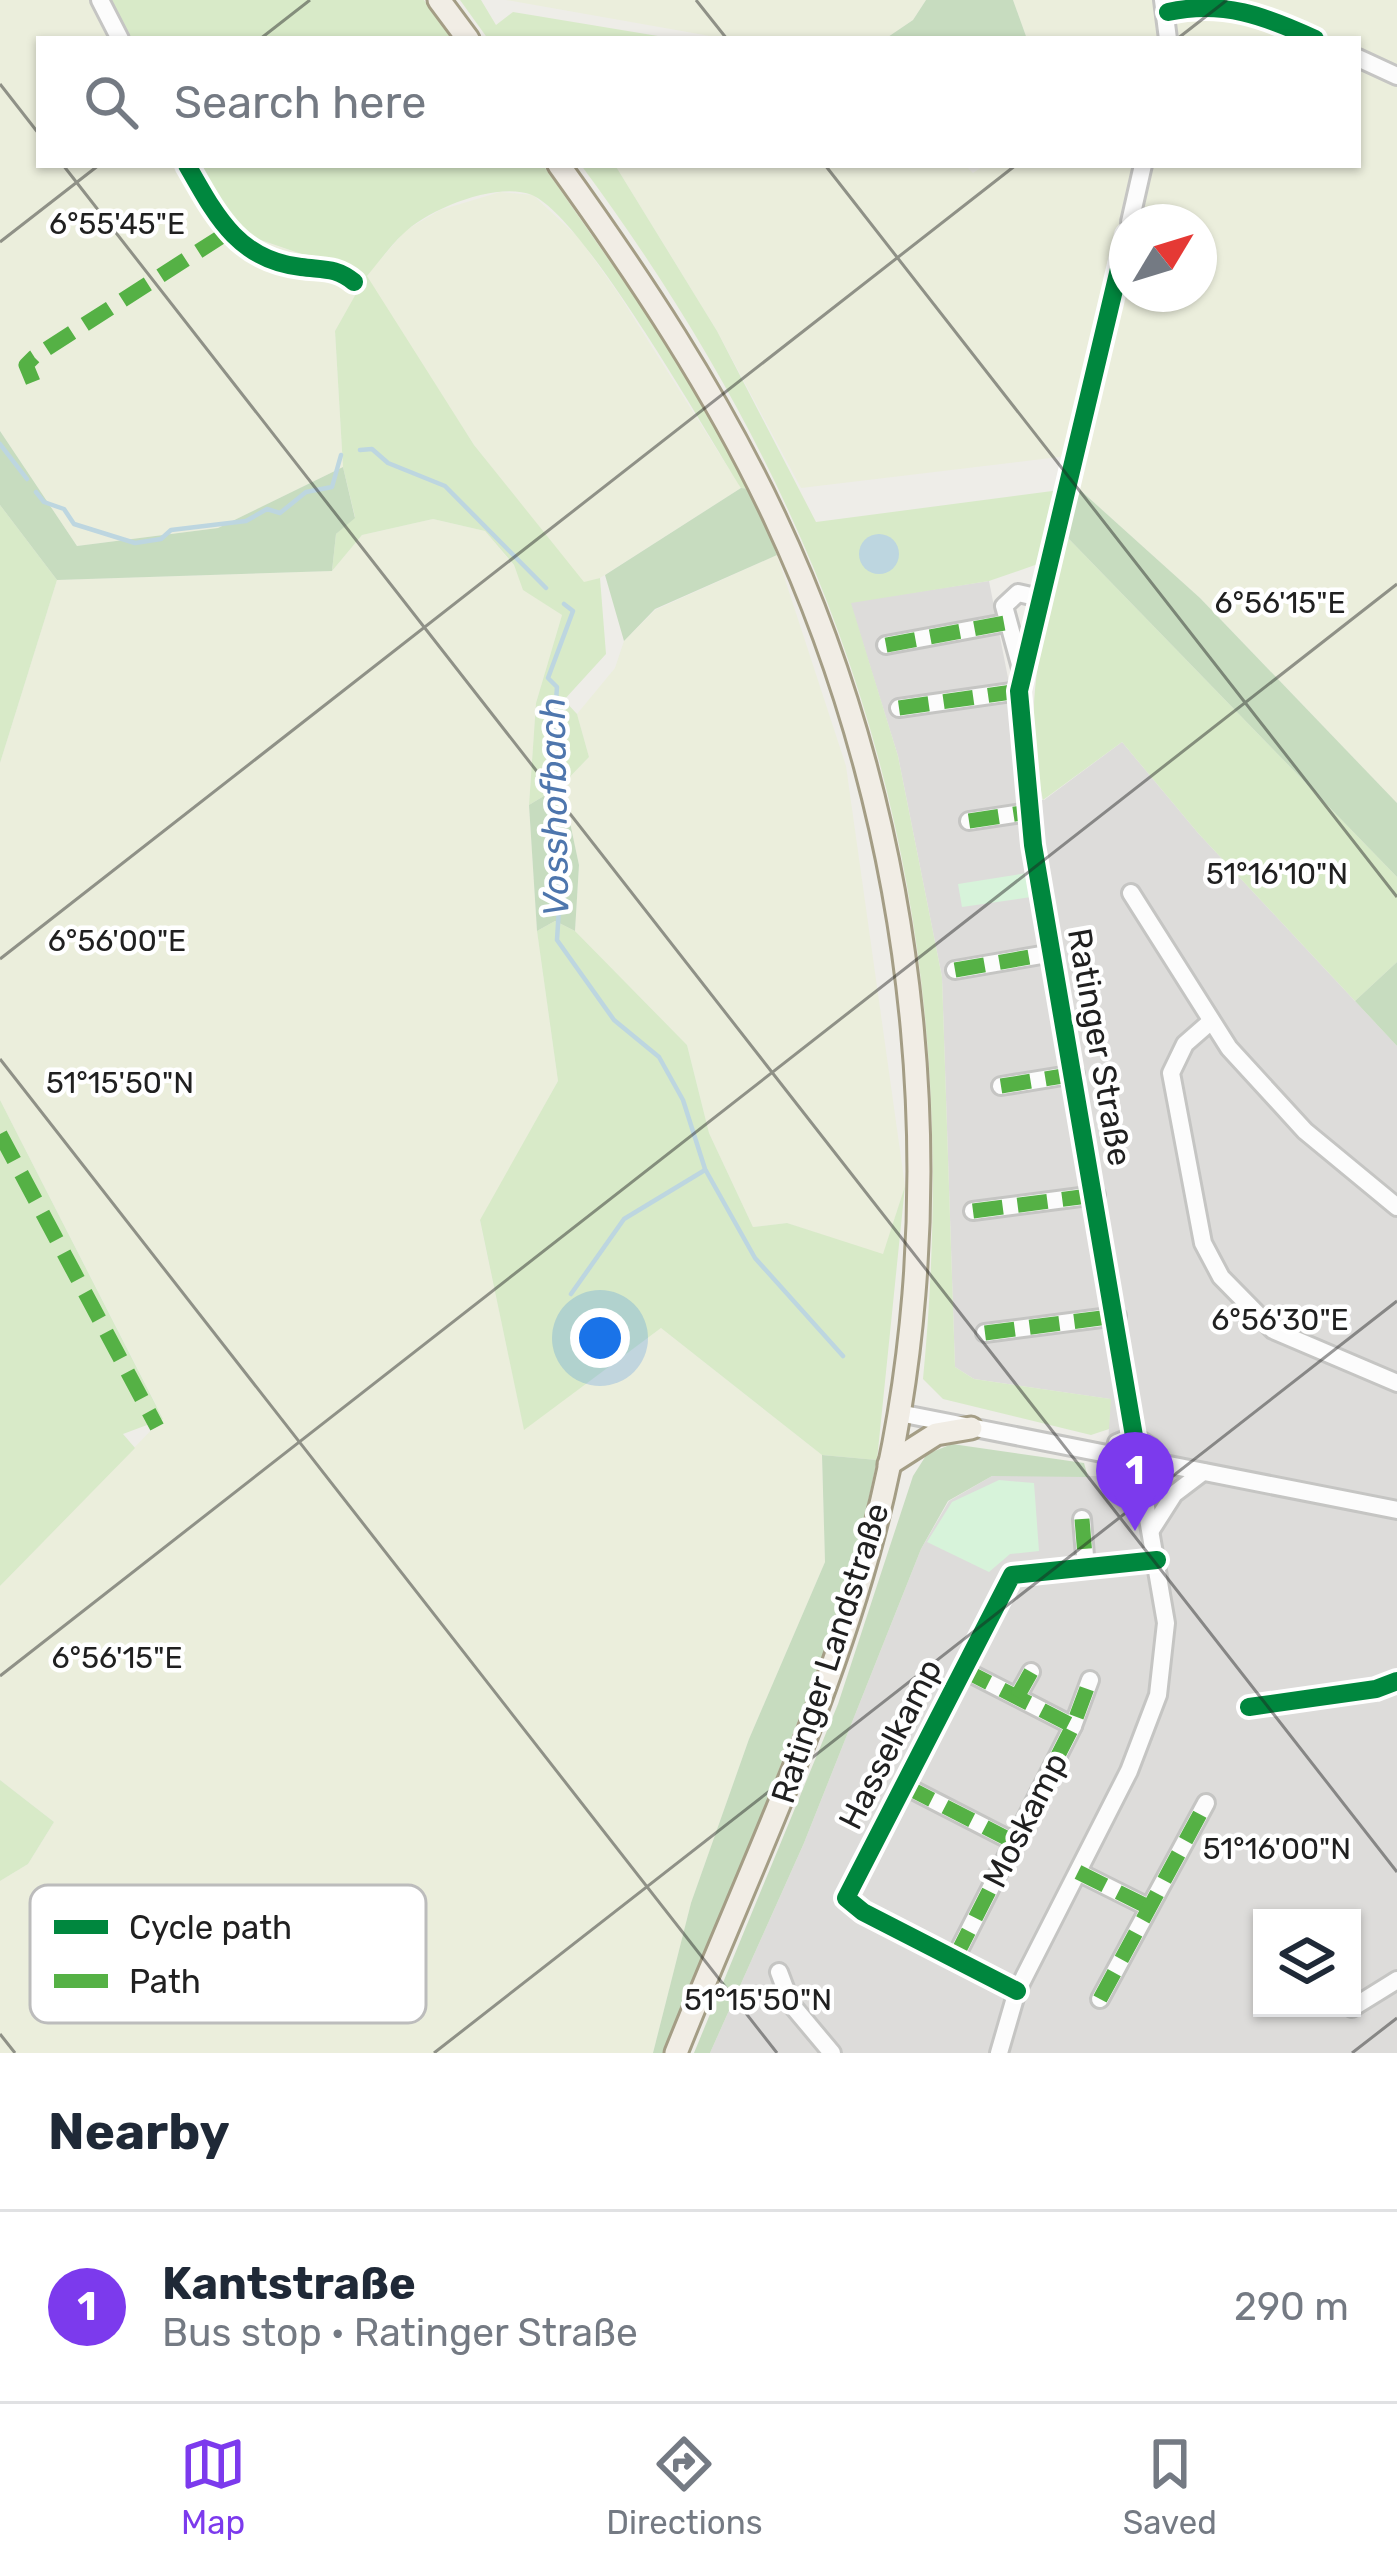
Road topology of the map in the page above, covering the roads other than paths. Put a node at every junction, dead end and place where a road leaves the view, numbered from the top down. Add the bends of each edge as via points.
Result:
1 (100, 0) edge
2 (440, 0) edge
3 (1166, 6) edge
4 (119, 36) edge
5 (466, 36) edge
6 (1168, 36) edge
7 (1309, 36) edge
8 (1361, 59) edge
9 (1397, 76) edge
10 (190, 168) edge
11 (561, 168) edge
12 (1142, 168) edge
13 (1134, 204) edge
14 (354, 282) dead end
15 (1109, 312) edge
16 (1040, 598) junction
17 (1005, 623) junction
18 (886, 645) dead end
19 (1022, 669) junction
20 (1019, 691) junction
21 (899, 708) dead end
22 (1028, 812) junction
23 (969, 821) dead end
24 (1131, 893) dead end
25 (1054, 953) junction
26 (955, 970) dead end
27 (1209, 1023) junction
28 (1075, 1074) junction
29 (1001, 1086) dead end
30 (1096, 1195) junction
31 (1397, 1207) edge
32 (973, 1211) dead end
33 (1117, 1316) junction
34 (985, 1334) dead end
35 (1397, 1383) edge
36 (899, 1413) junction
37 (971, 1428) junction
38 (1134, 1436) junction
39 (1112, 1455) junction
40 (1154, 1462) junction
41 (889, 1464) junction
42 (1203, 1472) junction
43 (1141, 1478) junction
44 (1397, 1510) edge
45 (1082, 1519) dead end
46 (1151, 1530) junction
47 (1156, 1560) junction
48 (1086, 1568) junction
49 (962, 1670) junction
50 (1031, 1672) dead end
51 (1090, 1680) dead end
52 (1397, 1681) edge
53 (1017, 1697) junction
54 (1249, 1707) dead end
55 (1073, 1726) junction
56 (904, 1786) junction
57 (1206, 1803) dead end
58 (1014, 1841) junction
59 (1078, 1872) junction
60 (1146, 1906) junction
61 (955, 1958) junction
62 (779, 1972) dead end
63 (1397, 1980) edge
64 (1017, 1991) junction
65 (1100, 1999) dead end
66 (1361, 2002) edge
67 (676, 2053) edge
68 (832, 2053) edge
69 (999, 2053) edge

1 - 4 street
2 - 5 main road
3 - 6 street
3 - 7 street via 1220,5
8 - 9 street
10 - 14 street via 227,233 249,251 272,263 340,271
11 - 36 main road, Ratinger Landstraße via 651,296 740,448 806,591 859,747 901,939 914,1083 917,1228
12 - 13 street
15 - 16 street, Ratinger Straße
16 - 17 street via 1009,599
16 - 19 street, Ratinger Straße
17 - 18 street
17 - 19 street, Ratinger Straße
19 - 20 street, Ratinger Straße
20 - 21 street
20 - 22 street, Ratinger Straße
22 - 23 street
22 - 25 street, Ratinger Straße
24 - 27 street
25 - 26 street
25 - 28 street, Ratinger Straße
27 - 31 street via 1305,1131
27 - 35 street via 1176,1058 1171,1092 1194,1215 1212,1260 1274,1330
28 - 29 street
28 - 30 street, Ratinger Straße
30 - 32 street
30 - 33 street, Ratinger Straße
33 - 34 street
33 - 38 street, Ratinger Straße
36 - 37 street
36 - 41 main road, Ratinger Landstraße
37 - 39 street
37 - 41 main road via 936,1433
38 - 39 street
38 - 40 street via 1148,1442
39 - 43 street via 1119,1474
40 - 42 street
40 - 43 street
41 - 67 main road, Ratinger Landstraße via 818,1710
42 - 44 street
42 - 46 street via 1174,1494
43 - 46 street
45 - 48 street
46 - 47 street
47 - 48 street, Hasselkamp
47 - 59 street via 1166,1623 1158,1695
48 - 49 street, Hasselkamp via 1012,1575
49 - 53 street
49 - 56 street, Hasselkamp
50 - 53 street
51 - 55 street, Moskamp
52 - 54 street
53 - 55 street
55 - 58 street, Moskamp
56 - 58 street
56 - 61 street, Hasselkamp via 846,1898
57 - 60 street
58 - 61 street, Moskamp
59 - 60 street
59 - 64 street
60 - 65 street
61 - 64 street, Hasselkamp
62 - 68 street via 791,2004
63 - 66 street
64 - 69 street

